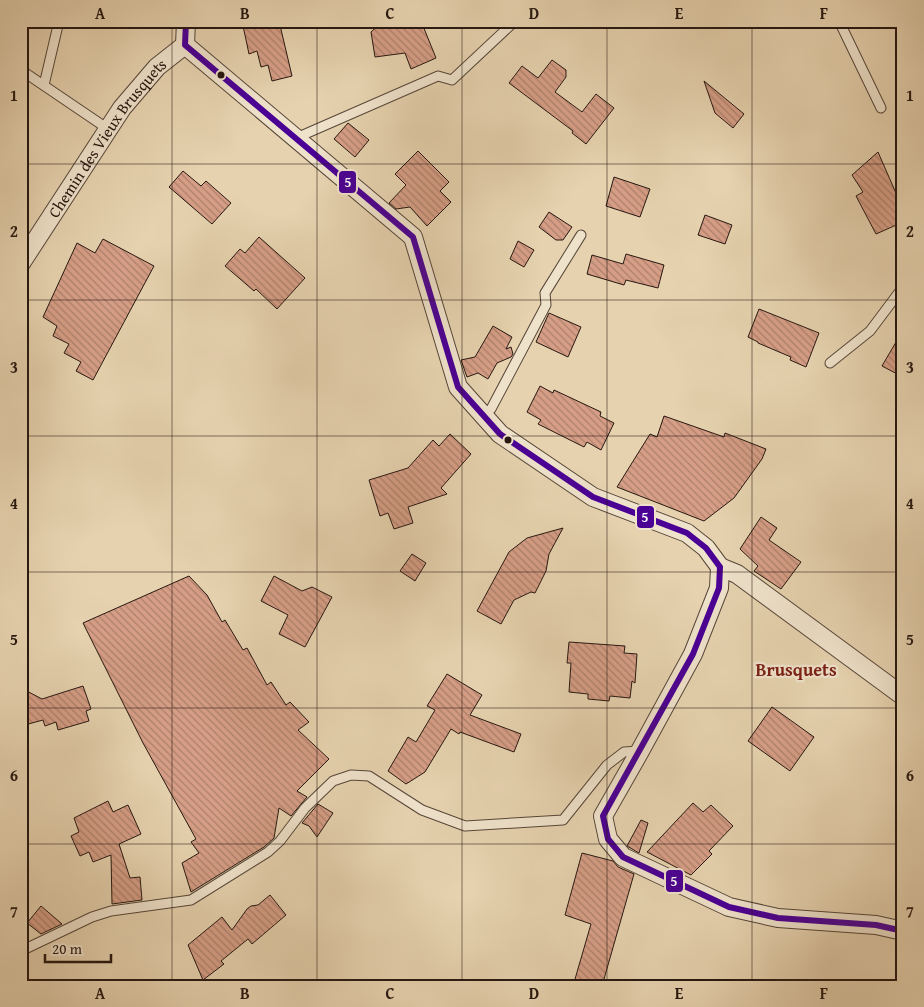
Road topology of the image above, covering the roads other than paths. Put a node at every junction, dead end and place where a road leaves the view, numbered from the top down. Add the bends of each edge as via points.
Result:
1 (59, 21) edge
2 (186, 21) edge
3 (515, 21) edge
4 (839, 21) edge
5 (185, 45) junction
6 (21, 70) edge
7 (44, 85) junction
8 (881, 108) dead end
9 (108, 129) junction
10 (296, 138) junction
11 (580, 236) dead end
12 (21, 263) edge
13 (903, 287) edge
14 (830, 363) dead end
15 (482, 414) junction
16 (720, 567) junction
17 (903, 696) edge
18 (640, 751) junction
19 (903, 931) edge
20 (21, 951) edge

1 - 7 lane
2 - 5 street
3 - 10 lane via 452,80 438,76
4 - 8 lane
5 - 9 street, Chemin des Vieux Brusquets via 157,67
5 - 10 street
6 - 7 lane
7 - 9 lane
9 - 12 street, Chemin des Vieux Brusquets
10 - 15 street via 413,237 458,387
11 - 15 lane via 546,293 546,305 491,409
13 - 14 lane via 870,331
15 - 16 street via 500,434 593,497 687,533 706,548
16 - 17 street via 737,574
16 - 18 street via 719,588 693,654
18 - 19 street via 603,816 608,839 623,857 729,907 778,918 876,925
18 - 20 lane via 624,752 607,765 563,820 465,826 422,810 369,776 352,775 333,782 319,794 268,852 191,900 111,911

